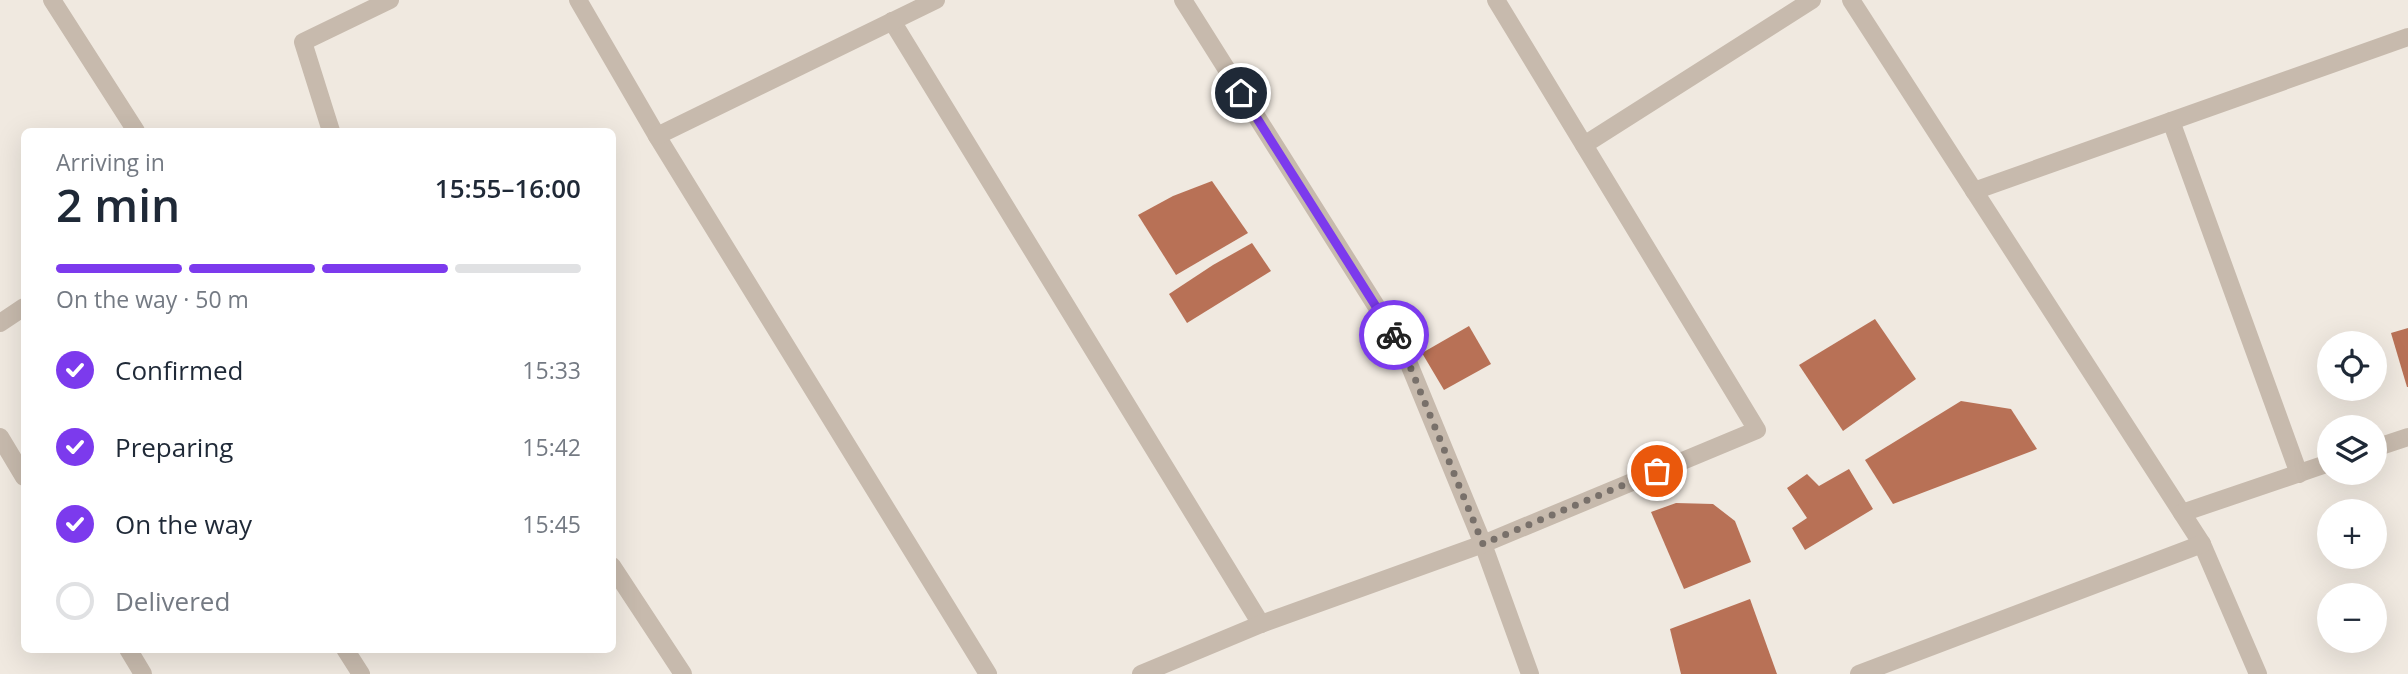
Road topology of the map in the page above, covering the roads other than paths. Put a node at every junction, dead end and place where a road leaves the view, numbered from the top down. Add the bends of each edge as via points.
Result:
1 (52, 0) edge
2 (390, 0) edge
3 (578, 0) edge
4 (936, 0) edge
5 (1183, 0) edge
6 (1496, 0) edge
7 (1812, 0) edge
8 (1851, 0) edge
9 (892, 21) junction
10 (2408, 37) edge
11 (2171, 121) junction
12 (134, 128) edge
13 (330, 128) edge
14 (657, 136) junction
15 (1584, 145) junction
16 (1974, 191) junction
17 (21, 309) edge
18 (0, 323) edge
19 (0, 437) edge
20 (2408, 437) edge
21 (2387, 444) edge
22 (2317, 467) edge
23 (21, 472) edge
24 (2299, 474) junction
25 (2182, 513) junction
26 (1483, 544) junction
27 (2202, 544) junction
28 (616, 572) edge
29 (1261, 624) junction
30 (130, 653) edge
31 (348, 653) edge
32 (1880, 670) edge
33 (143, 674) edge
34 (361, 674) edge
35 (683, 674) edge
36 (988, 674) edge
37 (1141, 674) edge
38 (1530, 674) edge
39 (1859, 674) edge
40 (2258, 674) edge

1 - 12 street
2 - 13 street via 303,42
3 - 14 street
4 - 9 street
5 - 26 street via 1402,347
6 - 15 street
7 - 15 street
8 - 16 street
9 - 14 street
9 - 29 street
10 - 11 street
11 - 16 street
11 - 24 street
14 - 36 street
15 - 26 street via 1757,430
16 - 25 street
17 - 18 street
19 - 23 street
20 - 21 street
22 - 24 street
24 - 25 street
25 - 27 street
26 - 29 street
26 - 38 street
27 - 32 street
27 - 40 street
28 - 35 street
29 - 37 street
30 - 33 street
31 - 34 street
32 - 39 street

